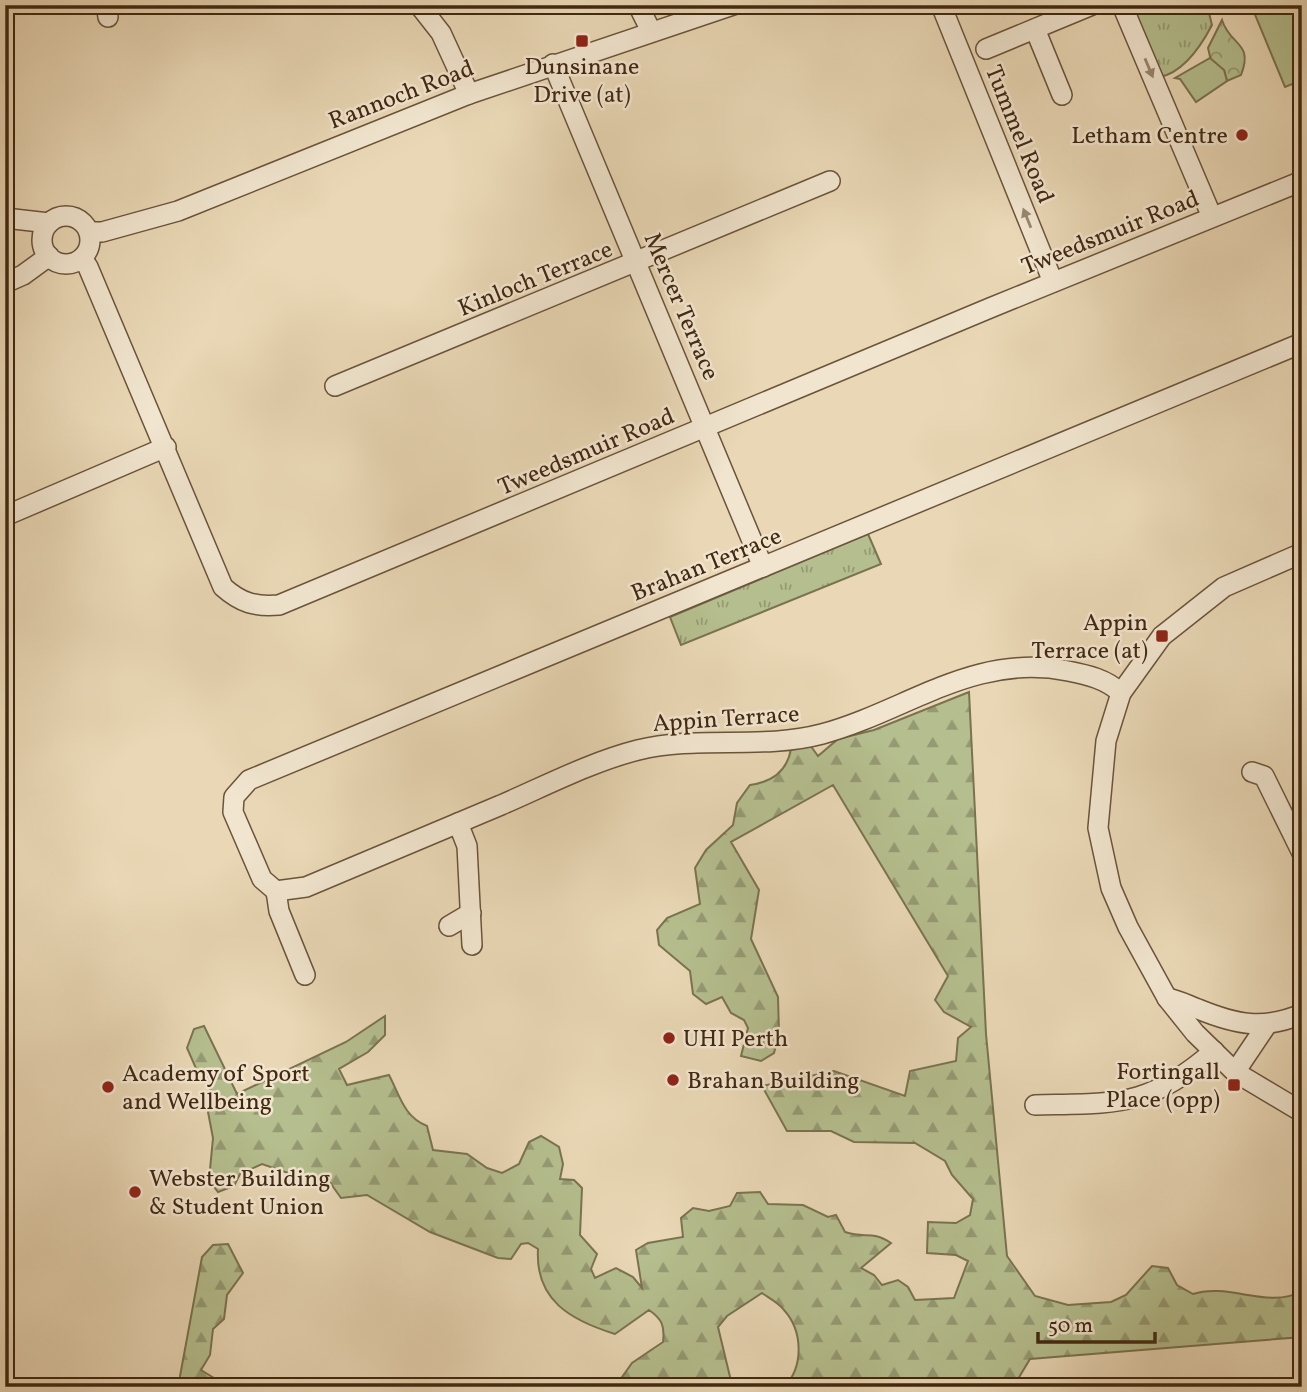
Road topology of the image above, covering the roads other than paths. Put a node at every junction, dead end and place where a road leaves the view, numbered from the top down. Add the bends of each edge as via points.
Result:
1 (419, 5) edge
2 (638, 5) edge
3 (733, 5) edge
4 (941, 5) edge
5 (1092, 5) edge
6 (1122, 5) edge
7 (1035, 29) junction
8 (651, 31) junction
9 (986, 49) dead end
10 (554, 64) junction
11 (469, 94) junction
12 (1062, 95) dead end
13 (830, 181) dead end
14 (1302, 181) edge
15 (1212, 217) junction
16 (5, 218) edge
17 (49, 223) junction
18 (89, 232) junction
19 (49, 256) junction
20 (82, 258) junction
21 (638, 262) junction
22 (1053, 282) junction
23 (5, 283) edge
24 (1302, 343) edge
25 (335, 386) dead end
26 (707, 427) junction
27 (166, 447) junction
28 (5, 516) edge
29 (1302, 553) edge
30 (763, 568) junction
31 (1121, 693) junction
32 (1252, 772) dead end
33 (458, 823) junction
34 (1302, 853) edge
35 (276, 891) junction
36 (471, 913) junction
37 (449, 926) dead end
38 (472, 945) dead end
39 (305, 975) dead end
40 (1167, 998) junction
41 (1302, 1014) edge
42 (1266, 1026) junction
43 (1214, 1051) junction
44 (1235, 1072) junction
45 (1035, 1105) dead end
46 (1302, 1112) edge

1 - 11 street via 441,33
2 - 8 street
3 - 8 street, Rannoch Road
22 -> 4 street, Tummel Road
5 - 7 street
6 -> 15 street
7 - 9 street
7 - 12 street
8 - 10 street, Rannoch Road
10 - 11 street, Rannoch Road
10 - 21 street, Mercer Terrace
11 - 18 street, Rannoch Road via 178,211
13 - 21 street, Kinloch Terrace
14 - 15 street, Tweedsmuir Road
15 - 22 street, Tweedsmuir Road
16 - 17 street
17 - 18 street via 76,218
17 - 19 street via 43,243
18 - 20 street via 89,246
19 - 20 street via 65,263
19 - 23 street
20 - 27 street, Tweedsmuir Road
21 - 25 street, Kinloch Terrace
21 - 26 street, Mercer Terrace
22 - 26 street, Tweedsmuir Road
24 - 30 street, Brahan Terrace
26 - 27 street, Tweedsmuir Road via 279,605 263,606 239,602 223,587
26 - 30 street, Mercer Terrace
27 - 28 street
29 - 31 street via 1224,587 1162,636
30 - 35 street, Brahan Terrace via 248,780 234,797 233,812 262,879
31 - 33 street, Appin Terrace via 1111,684 1060,670 983,671 807,738 639,750
31 - 40 street via 1106,741 1098,828 1111,888
32 - 34 street via 1265,776
33 - 35 street, Appin Terrace via 306,887
33 - 36 street via 467,846
35 - 39 street via 279,911
36 - 37 street
36 - 38 street
40 - 42 street via 1229,1021
40 - 43 street
41 - 42 street
42 - 44 street
43 - 44 street
43 - 45 street via 1172,1084 1134,1100
44 - 46 street

